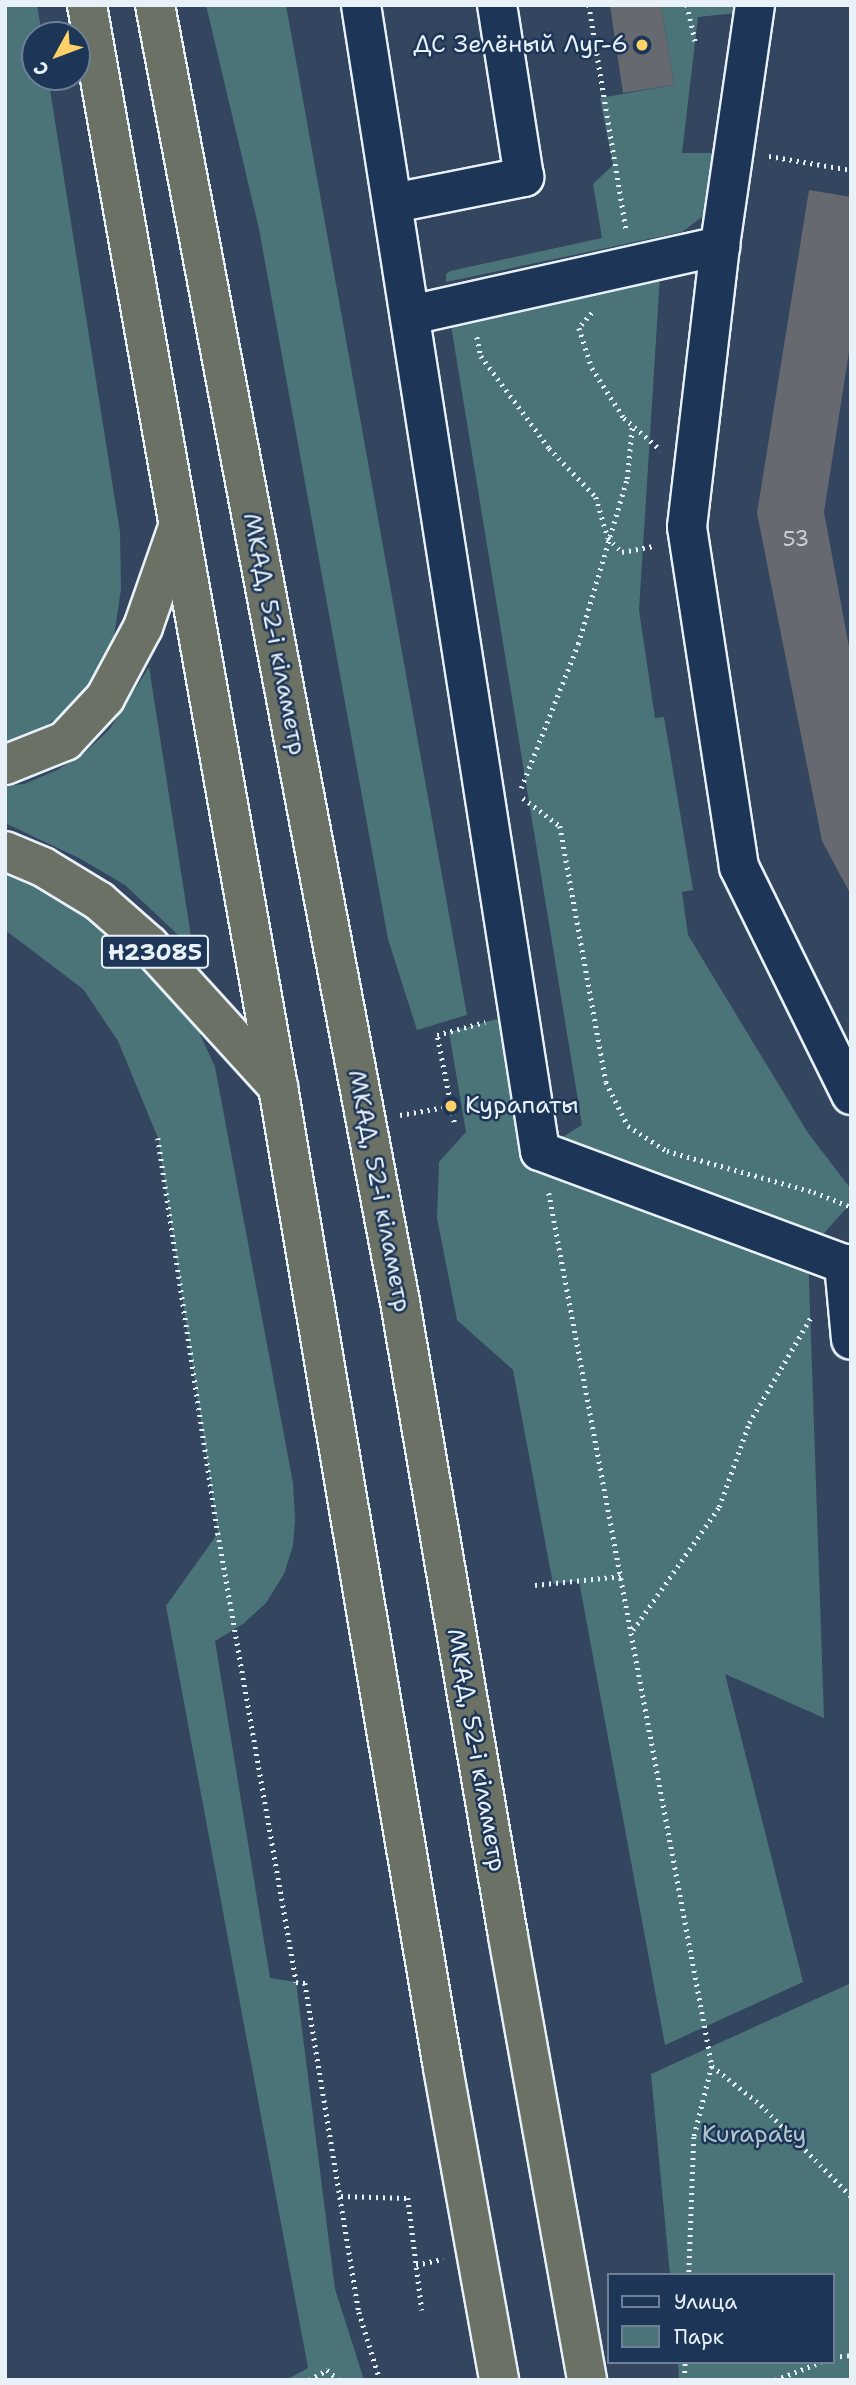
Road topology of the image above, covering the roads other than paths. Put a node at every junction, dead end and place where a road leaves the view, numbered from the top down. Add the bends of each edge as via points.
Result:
1 (87, 5) edge
2 (155, 5) edge
3 (361, 5) edge
4 (497, 5) edge
5 (755, 5) edge
6 (394, 204) junction
7 (720, 246) junction
8 (411, 315) junction
9 (179, 524) junction
10 (5, 765) edge
11 (5, 851) edge
12 (278, 1087) junction
13 (851, 1095) edge
14 (847, 1270) edge
15 (851, 1340) edge
16 (499, 2380) edge
17 (587, 2380) edge

1 - 9 highway
2 - 17 highway, МКАД, 52-і кіламетр via 366,1121
3 - 6 lane
4 - 6 lane via 524,177
5 - 7 lane
6 - 8 lane
7 - 8 lane
7 - 13 lane via 687,527 738,867
8 - 14 lane via 541,1151
9 - 10 highway via 143,627 105,698 65,741
9 - 12 highway
11 - 12 highway, Н23085 via 43,867 99,901 157,954
12 - 16 highway
14 - 15 lane

